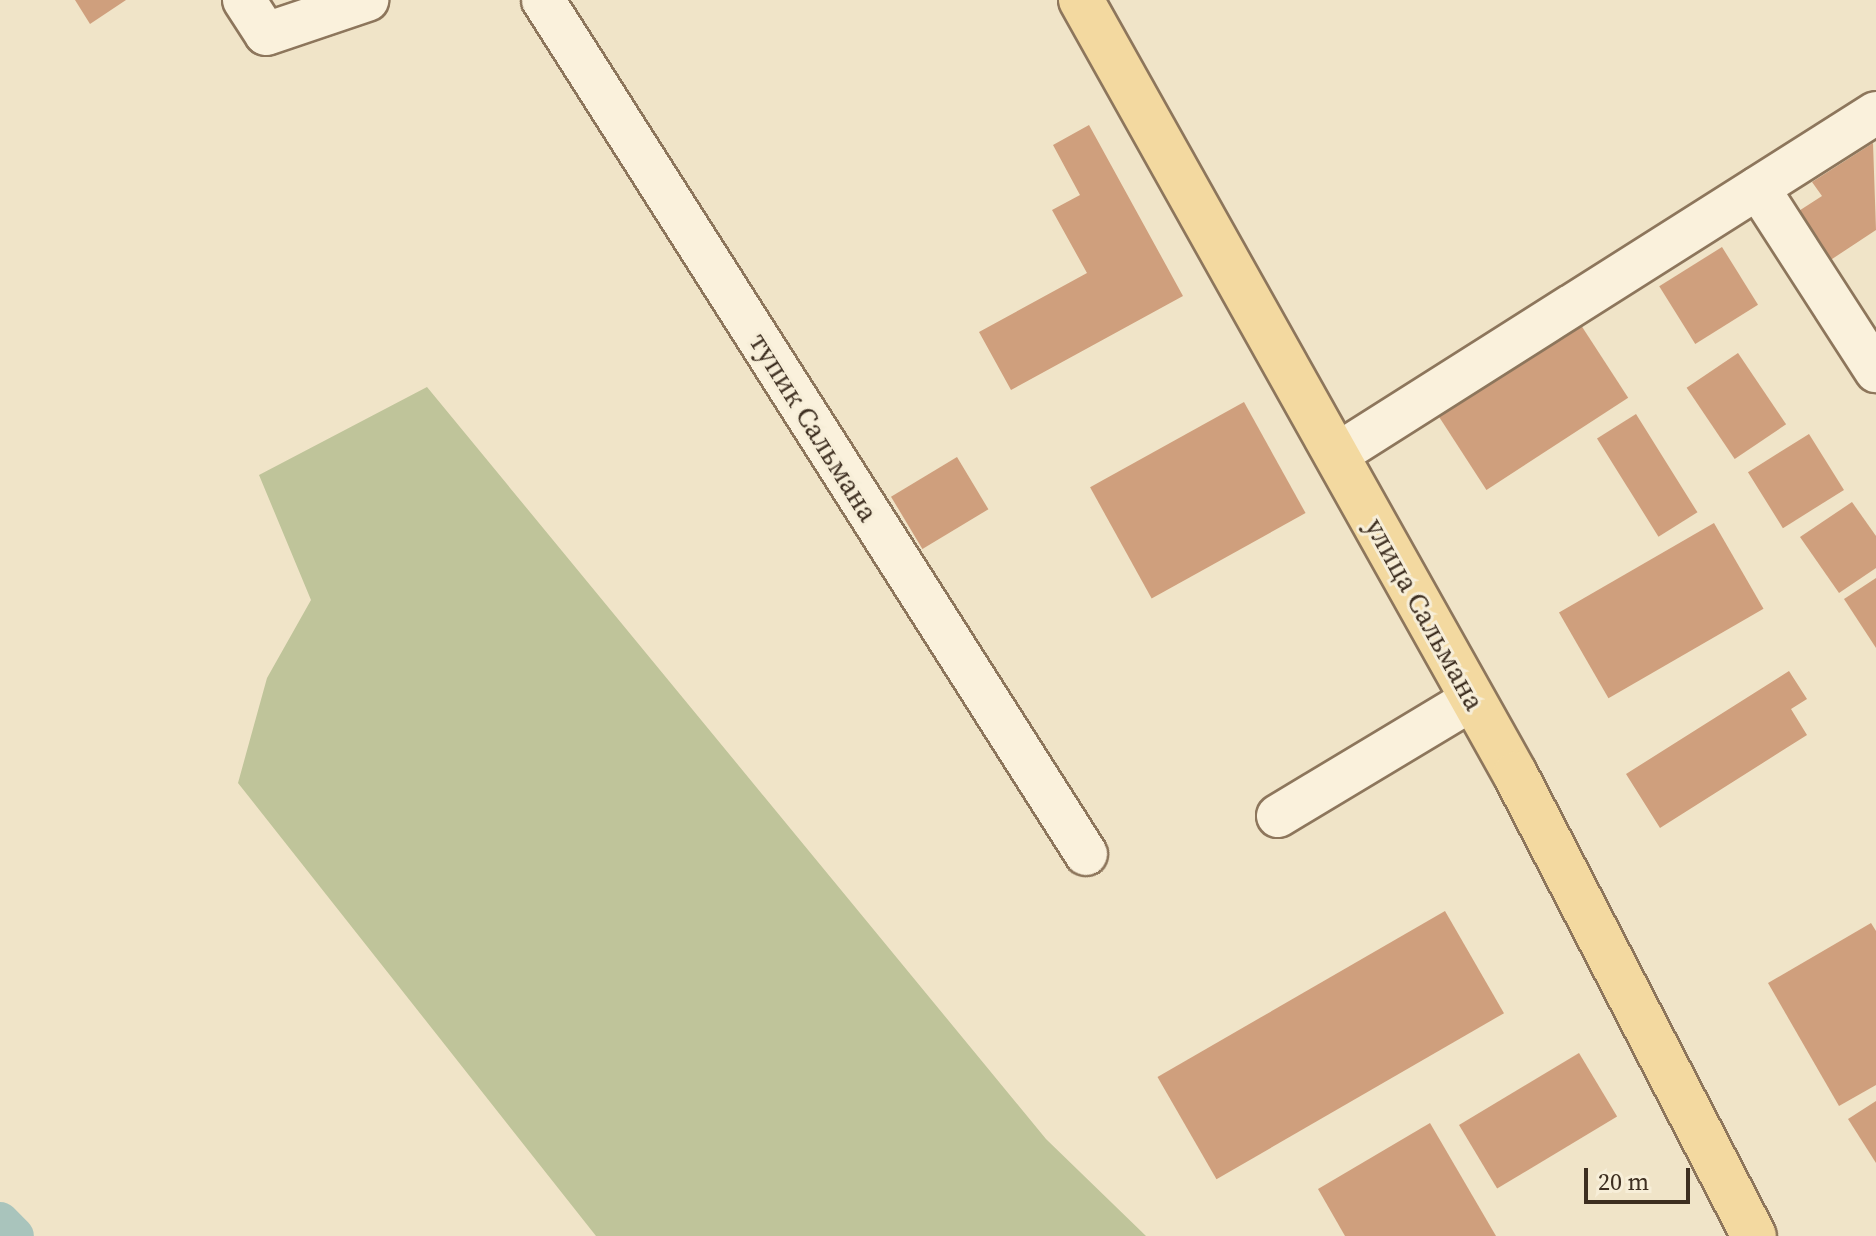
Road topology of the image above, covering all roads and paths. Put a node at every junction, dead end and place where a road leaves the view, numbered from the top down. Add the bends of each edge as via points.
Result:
1 (244, 0) edge
2 (367, 0) edge
3 (543, 0) edge
4 (1081, 0) edge
5 (1876, 113) edge
6 (1758, 188) junction
7 (1876, 371) edge
8 (1336, 455) junction
9 (1473, 699) junction
10 (1278, 816) dead end
11 (1086, 854) dead end
12 (1754, 1236) edge

1 - 2 street via 266,34
3 - 11 street, тупик Сальмана
4 - 8 main road, улица Сальмана
5 - 6 street
6 - 7 street
6 - 8 street
8 - 9 main road, улица Сальмана
9 - 10 street
9 - 12 main road, улица Сальмана

